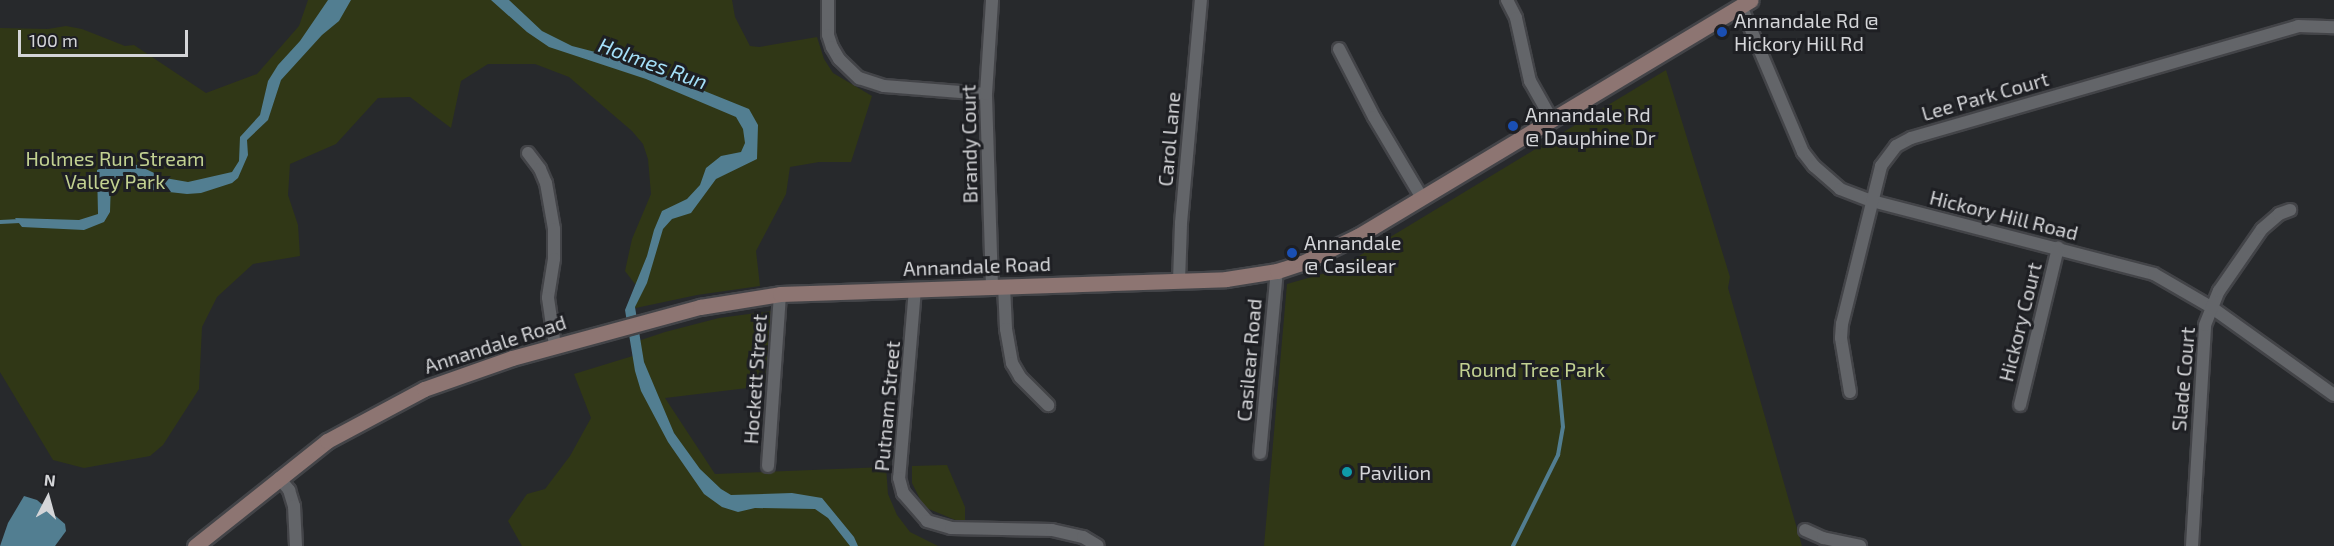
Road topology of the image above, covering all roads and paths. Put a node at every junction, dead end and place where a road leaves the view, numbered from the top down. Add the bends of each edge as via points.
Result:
1 (828, 0) edge
2 (992, 0) edge
3 (1201, 0) edge
4 (1508, 0) edge
5 (1743, 2) edge
6 (2334, 27) edge
7 (1340, 50) dead end
8 (986, 94) junction
9 (1551, 120) junction
10 (528, 153) dead end
11 (1422, 198) junction
12 (1872, 201) junction
13 (2290, 210) dead end
14 (2058, 248) junction
15 (1277, 271) junction
16 (1179, 281) junction
17 (998, 287) junction
18 (915, 289) junction
19 (780, 294) junction
20 (2211, 307) junction
21 (555, 346) junction
22 (1851, 392) dead end
23 (2334, 395) edge
24 (1048, 405) dead end
25 (2019, 405) dead end
26 (1260, 453) dead end
27 (768, 466) dead end
28 (279, 478) junction
29 (1805, 530) dead end
30 (195, 546) edge
31 (296, 546) edge
32 (1098, 546) edge
33 (1860, 546) edge
34 (2192, 546) edge

1 - 8 street via 832,47 843,65 859,78 884,86
2 - 8 street, Brandy Court
3 - 16 street, Carol Lane
4 - 9 street via 1530,81
5 - 9 main road, Annandale Road
5 - 12 street, Hickory Hill Road via 1803,152 1840,189
6 - 12 street, Lee Park Court via 2298,26 1911,138 1887,156
7 - 11 street
8 - 17 street, Brandy Court
9 - 11 main road, Annandale Road
10 - 21 street via 546,183 554,229 548,298
11 - 15 main road, Annandale Road via 1327,253
12 - 14 street, Hickory Hill Road
12 - 22 street, Lee Park Court via 1842,324
13 - 20 street, Slade Court via 2269,220 2218,291
14 - 20 street, Hickory Hill Road via 2154,274
14 - 25 street, Hickory Court
15 - 16 main road, Annandale Road
15 - 26 street, Casilear Road
16 - 17 main road, Annandale Road
17 - 18 main road, Annandale Road
17 - 24 street, Brandy Court via 1012,363 1020,377
18 - 19 main road, Annandale Road
18 - 32 street, Putnam Street via 899,478 903,493 927,521 951,528 1052,530 1083,537
19 - 21 main road, Annandale Road via 744,298
19 - 27 street, Hockett Street
20 - 23 street, Hickory Hill Road
20 - 34 street, Slade Court via 2202,344
21 - 28 main road, Annandale Road via 424,388 327,441
28 - 30 main road, Annandale Road
28 - 31 street via 289,490 294,506
29 - 33 street

